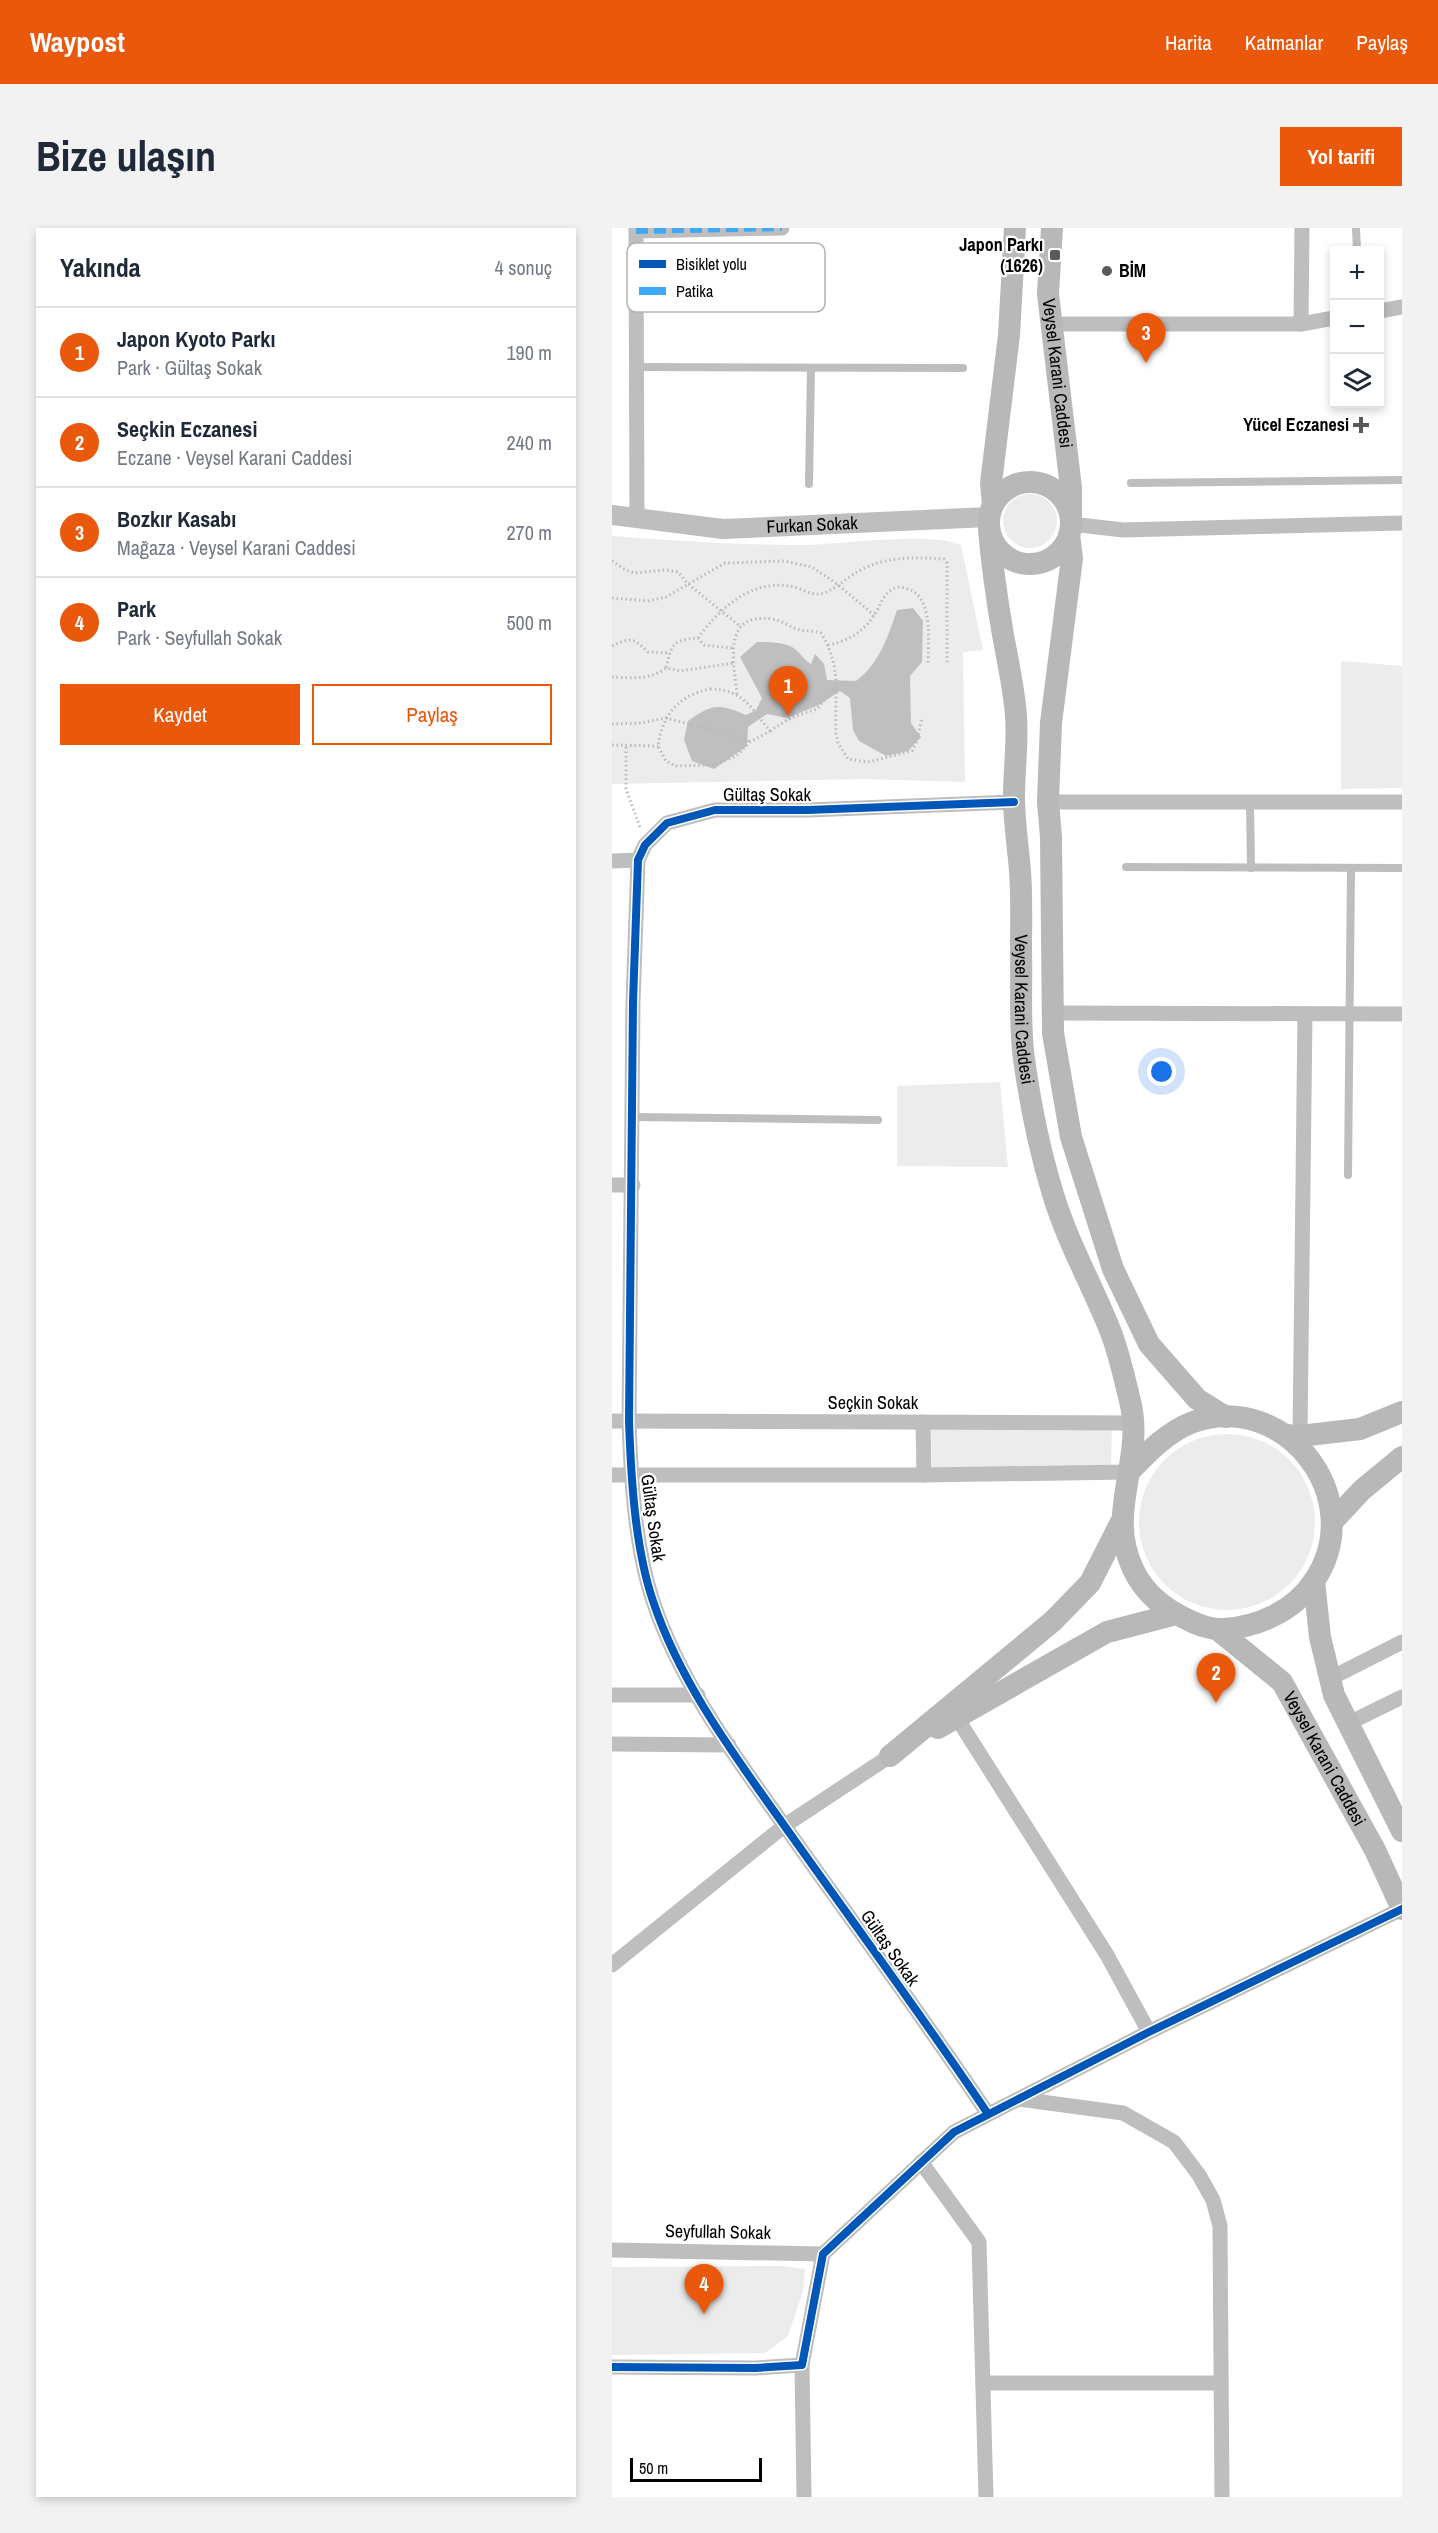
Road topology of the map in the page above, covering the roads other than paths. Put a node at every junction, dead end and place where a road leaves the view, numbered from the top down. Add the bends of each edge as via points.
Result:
1 (782, 228) edge
2 (1015, 228) edge
3 (1052, 228) edge
4 (1302, 228) edge
5 (1356, 228) edge
6 (636, 229) edge
7 (1357, 246) edge
8 (1402, 308) edge
9 (1384, 310) edge
10 (637, 312) edge
11 (1330, 319) edge
12 (1052, 324) junction
13 (1301, 324) junction
14 (637, 367) junction
15 (811, 368) junction
16 (963, 368) dead end
17 (1402, 480) edge
18 (1131, 483) dead end
19 (808, 484) dead end
20 (612, 515) edge
21 (990, 517) junction
22 (637, 518) junction
23 (1402, 523) edge
24 (1071, 526) junction
25 (1014, 802) junction
26 (1048, 802) junction
27 (1250, 802) junction
28 (1402, 802) edge
29 (612, 861) edge
30 (638, 861) junction
31 (1126, 867) dead end
32 (1251, 868) junction
33 (1402, 868) edge
34 (1351, 869) junction
35 (1052, 1013) junction
36 (1305, 1014) junction
37 (1348, 1014) junction
38 (1402, 1014) edge
39 (633, 1116) junction
40 (879, 1120) dead end
41 (1348, 1174) dead end
42 (612, 1185) edge
43 (633, 1185) junction
44 (1402, 1412) edge
45 (1226, 1417) junction
46 (612, 1421) edge
47 (629, 1421) junction
48 (923, 1422) junction
49 (1134, 1423) junction
50 (1292, 1435) junction
51 (1402, 1457) edge
52 (1130, 1472) junction
53 (612, 1475) edge
54 (631, 1475) junction
55 (924, 1475) junction
56 (1121, 1522) junction
57 (1332, 1522) junction
58 (1314, 1581) junction
59 (1176, 1614) junction
60 (1218, 1630) junction
61 (1402, 1642) edge
62 (1329, 1679) junction
63 (612, 1695) edge
64 (698, 1695) junction
65 (1402, 1698) edge
66 (957, 1718) junction
67 (1349, 1723) junction
68 (612, 1744) edge
69 (729, 1745) junction
70 (890, 1756) junction
71 (784, 1826) junction
72 (1402, 1831) edge
73 (1402, 1909) edge
74 (612, 1965) edge
75 (1149, 2032) junction
76 (1019, 2098) junction
77 (988, 2114) junction
78 (921, 2162) junction
79 (612, 2250) edge
80 (823, 2253) junction
81 (802, 2365) junction
82 (612, 2367) edge
83 (983, 2383) junction
84 (1221, 2384) junction
85 (804, 2497) edge
86 (986, 2497) edge
87 (1222, 2497) edge

1 - 6 street
2 - 21 main road, Veysel Karani Caddesi via 1009,335
3 - 12 main road, Veysel Karani Caddesi via 1048,294
4 - 13 street
5 - 7 lane
8 - 9 street
10 - 14 street
11 - 13 street
12 - 13 street
12 - 24 main road, Veysel Karani Caddesi via 1071,488
14 - 15 lane
14 - 22 street
15 - 16 lane
15 - 19 lane
17 - 18 lane
20 - 22 street, Furkan Sokak
21 - 22 street, Furkan Sokak via 723,529
21 - 24 main road via 1000,494 1023,482 1036,482 1060,494 1067,504
21 - 24 main road via 993,542 1011,560 1024,564 1036,564 1059,553
21 - 25 main road, Veysel Karani Caddesi via 994,585 1016,716
23 - 24 street via 1123,530
24 - 26 main road, Veysel Karani Caddesi via 1072,558 1051,723
25 - 30 street, Gültaş Sokak via 715,810 667,823 645,845
25 - 49 main road, Veysel Karani Caddesi via 1020,874 1023,1054 1028,1083 1053,1196 1112,1334
26 - 27 street
26 - 35 main road, Veysel Karani Caddesi
27 - 28 street
27 - 32 lane
29 - 30 street
30 - 39 street, Gültaş Sokak
31 - 32 lane
32 - 34 lane
33 - 34 lane
34 - 37 lane
35 - 36 street
35 - 45 main road, Veysel Karani Caddesi via 1071,1137 1113,1269 1149,1344 1197,1399
36 - 37 street
36 - 50 street
37 - 38 street
37 - 41 lane
39 - 40 lane
39 - 43 street, Gültaş Sokak
42 - 43 street
43 - 47 street, Gültaş Sokak
44 - 50 main road via 1360,1429
45 - 50 main road via 1257,1421
45 - 52 main road via 1196,1421 1168,1435
46 - 47 street, Seçkin Sokak
47 - 48 street, Seçkin Sokak
47 - 54 street, Gültaş Sokak
48 - 49 street, Seçkin Sokak
48 - 55 street
49 - 52 main road, Veysel Karani Caddesi
50 - 57 main road via 1320,1472
51 - 57 main road via 1362,1490
52 - 55 street
52 - 56 main road
53 - 54 street
54 - 55 street
54 - 64 street, Gültaş Sokak via 652,1600 676,1659
56 - 59 main road via 1125,1553 1138,1581 1159,1604
56 - 70 main road via 1090,1583 1053,1621
57 - 58 main road via 1328,1553
58 - 60 main road via 1298,1600 1276,1615 1251,1625
58 - 62 main road, Veysel Karani Caddesi
59 - 60 main road
59 - 66 main road via 1107,1632
60 - 73 main road, Veysel Karani Caddesi via 1282,1682 1375,1850
61 - 62 street
62 - 67 main road, Veysel Karani Caddesi
63 - 64 street
64 - 69 street, Gültaş Sokak
65 - 67 street
66 - 70 main road
66 - 75 street via 1107,1955
67 - 72 main road, Veysel Karani Caddesi
68 - 69 street
69 - 71 street, Gültaş Sokak
70 - 71 street
71 - 74 street
71 - 77 street, Gültaş Sokak
73 - 75 street
75 - 76 street
76 - 77 street
76 - 84 street via 1123,2113 1173,2142 1199,2175 1213,2200 1220,2226
77 - 78 street via 954,2132
78 - 80 street
78 - 83 street via 979,2242
79 - 80 street, Seyfullah Sokak
80 - 81 street
81 - 82 street
81 - 85 street
83 - 84 street
83 - 86 street
84 - 87 street

